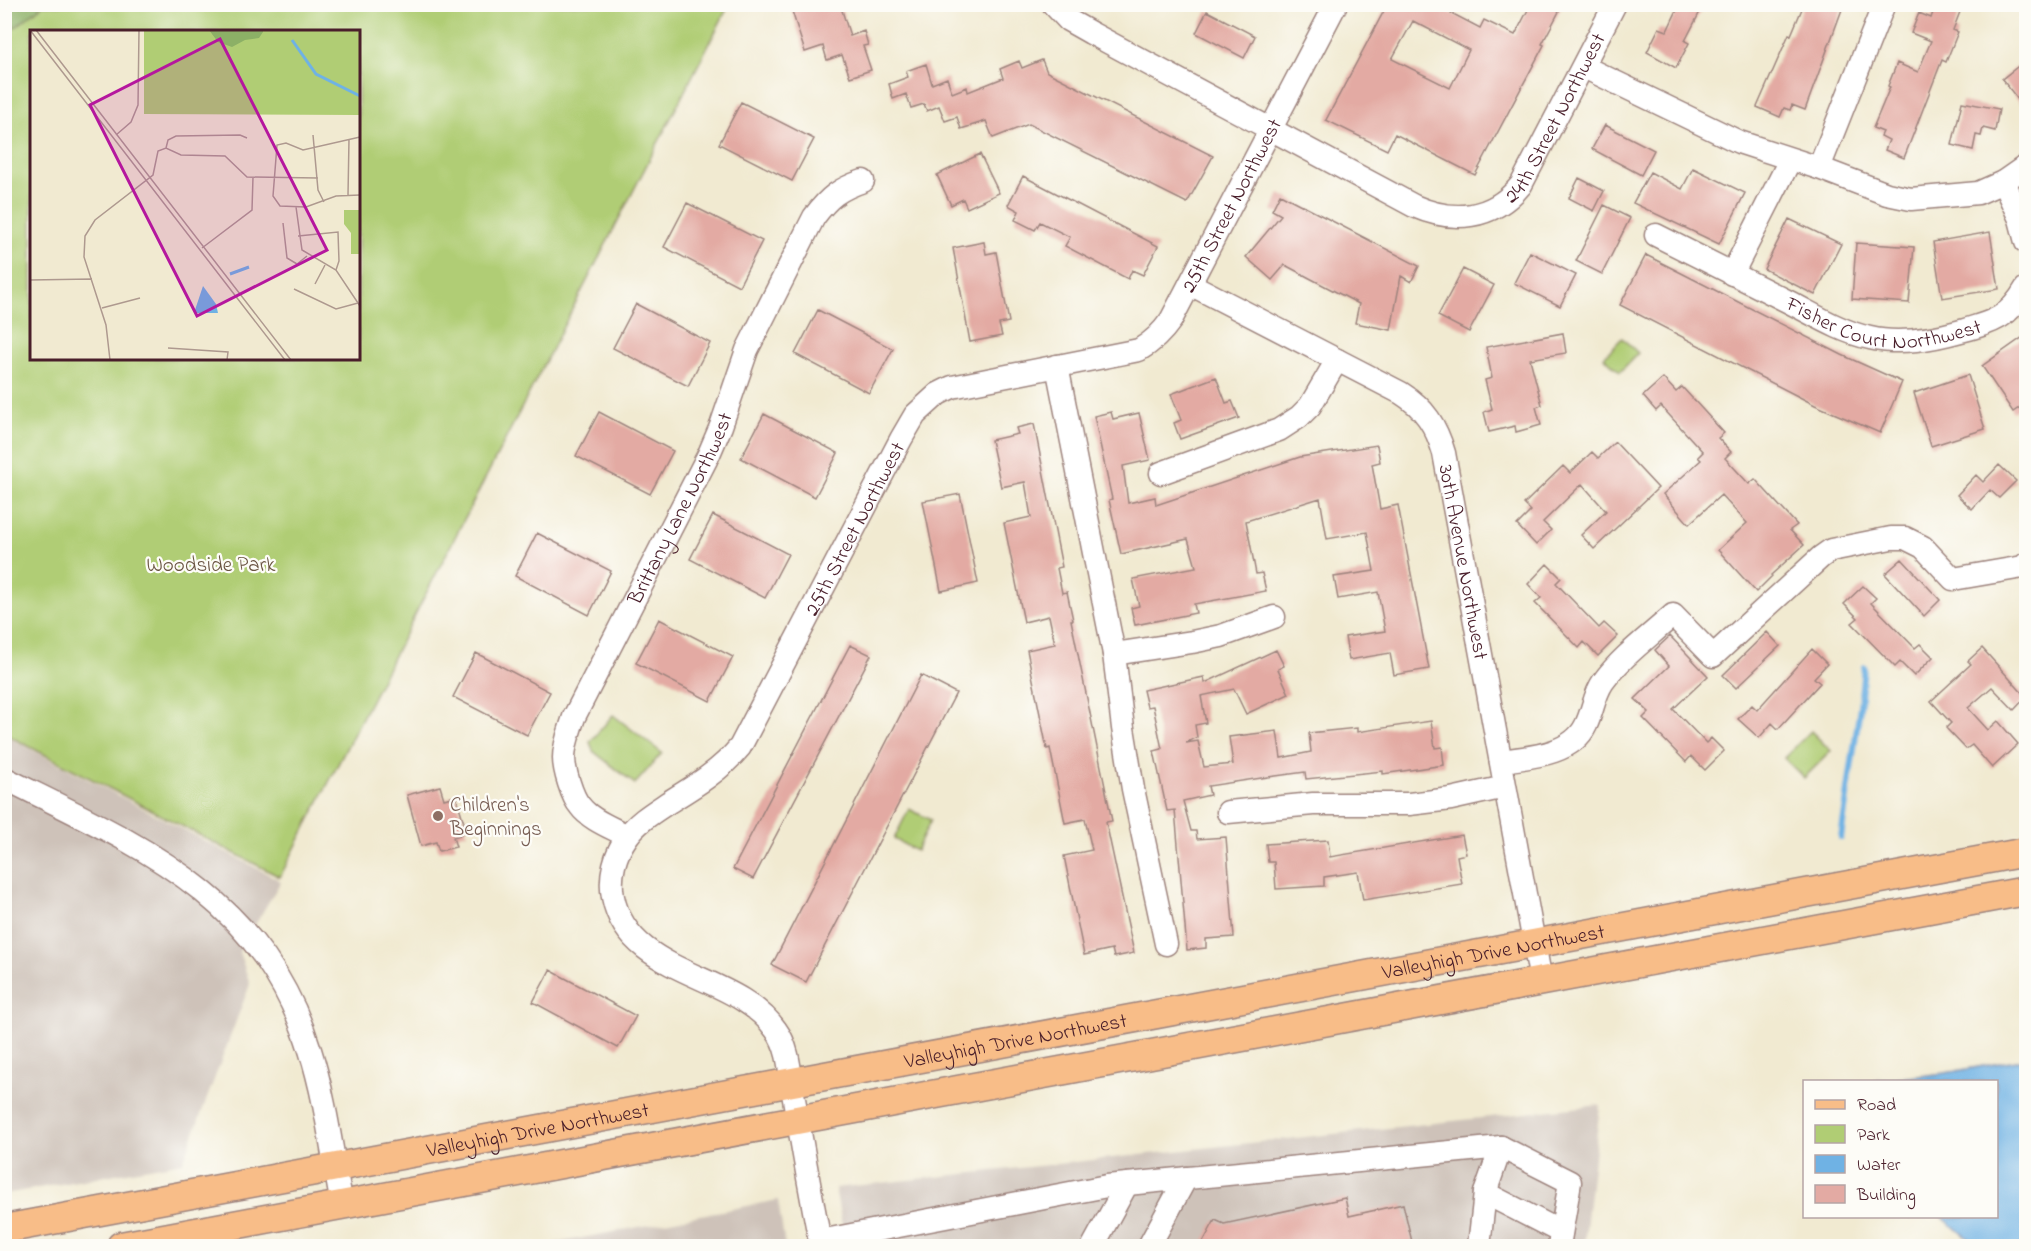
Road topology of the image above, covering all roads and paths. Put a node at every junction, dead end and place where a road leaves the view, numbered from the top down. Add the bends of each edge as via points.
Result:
1 (1053, 4) edge
2 (1336, 4) edge
3 (1615, 4) edge
4 (1884, 4) edge
5 (1584, 67) junction
6 (1271, 128) junction
7 (1790, 160) junction
8 (2026, 166) edge
9 (1819, 168) junction
10 (863, 181) dead end
11 (2003, 182) junction
12 (1656, 235) dead end
13 (2026, 242) edge
14 (1732, 274) junction
15 (1190, 284) junction
16 (2026, 288) edge
17 (1337, 360) junction
18 (1056, 366) junction
19 (1161, 473) dead end
20 (2026, 564) edge
21 (1274, 617) dead end
22 (1114, 654) junction
23 (1501, 761) junction
24 (4, 778) edge
25 (1505, 788) junction
26 (1228, 812) dead end
27 (627, 836) junction
28 (2026, 852) edge
29 (2026, 891) edge
30 (1166, 944) dead end
31 (1533, 945) junction
32 (1540, 981) junction
33 (791, 1082) junction
34 (798, 1120) junction
35 (1501, 1147) junction
36 (334, 1168) junction
37 (1186, 1178) junction
38 (1127, 1184) junction
39 (1485, 1193) junction
40 (342, 1205) junction
41 (4, 1229) edge
42 (1560, 1239) edge
43 (857, 1241) edge
44 (821, 1244) edge
45 (121, 1246) edge
46 (1093, 1246) edge
47 (1149, 1246) edge
48 (1479, 1246) edge

1 - 6 street via 1068,20
2 - 6 street, 25th Street Northwest
3 - 5 street, 24th Street Northwest
4 - 9 street
5 - 6 street, 24th Street Northwest via 1521,185 1501,203 1478,215 1449,217 1428,212
5 - 7 street via 1713,131
6 - 15 street, 25th Street Northwest
7 - 9 street
7 - 14 street
8 - 11 street
9 - 11 street via 1870,189 1911,199 1978,193
10 - 27 street, Brittany Lane Northwest via 829,198 814,217 747,350 709,454 574,717 564,759 572,790 580,807
11 - 13 street
12 - 14 street, Fisher Court Northwest
14 - 16 street, Fisher Court Northwest via 1826,321 1869,338 1887,340 1939,337 1985,324 2009,312
15 - 17 street, 30th Avenue Northwest
15 - 18 street, 25th Street Northwest via 1172,320 1139,350
17 - 19 street via 1310,406 1279,430
17 - 23 street, 30th Avenue Northwest via 1413,400 1428,415 1439,436
18 - 22 street
18 - 27 street, 25th Street Northwest via 952,387 915,415 740,747 715,772 648,816
20 - 23 street via 1953,579 1923,547 1905,538 1831,550 1713,656 1673,615 1602,683 1585,728 1576,738 1548,754
21 - 22 street via 1211,638
22 - 30 street via 1133,789
23 - 25 street, 30th Avenue Northwest
24 - 36 street via 142,849 218,903 252,941 287,994 310,1051
25 - 26 street via 1409,804 1313,804
25 - 31 street, 30th Avenue Northwest
27 - 33 street, 25th Street Northwest via 612,876 615,906 627,931 648,950 743,1000 767,1018 783,1043
28 - 31 main road, Valleyhigh Drive Northwest
29 - 32 main road, Valleyhigh Drive Northwest
31 - 32 street, 30th Avenue Northwest
31 - 33 main road, Valleyhigh Drive Northwest
32 - 34 main road, Valleyhigh Drive Northwest
33 - 34 street, 25th Street Northwest
33 - 36 main road, Valleyhigh Drive Northwest
34 - 40 main road, Valleyhigh Drive Northwest
34 - 44 street, 25th Street Northwest
35 - 37 street
35 - 39 street
35 - 42 street via 1570,1182
36 - 40 street
36 - 41 main road, Valleyhigh Drive Northwest
37 - 38 street
37 - 47 street
38 - 43 street
38 - 46 street
39 - 42 street
39 - 48 street
40 - 45 main road, Valleyhigh Drive Northwest
43 - 44 street

